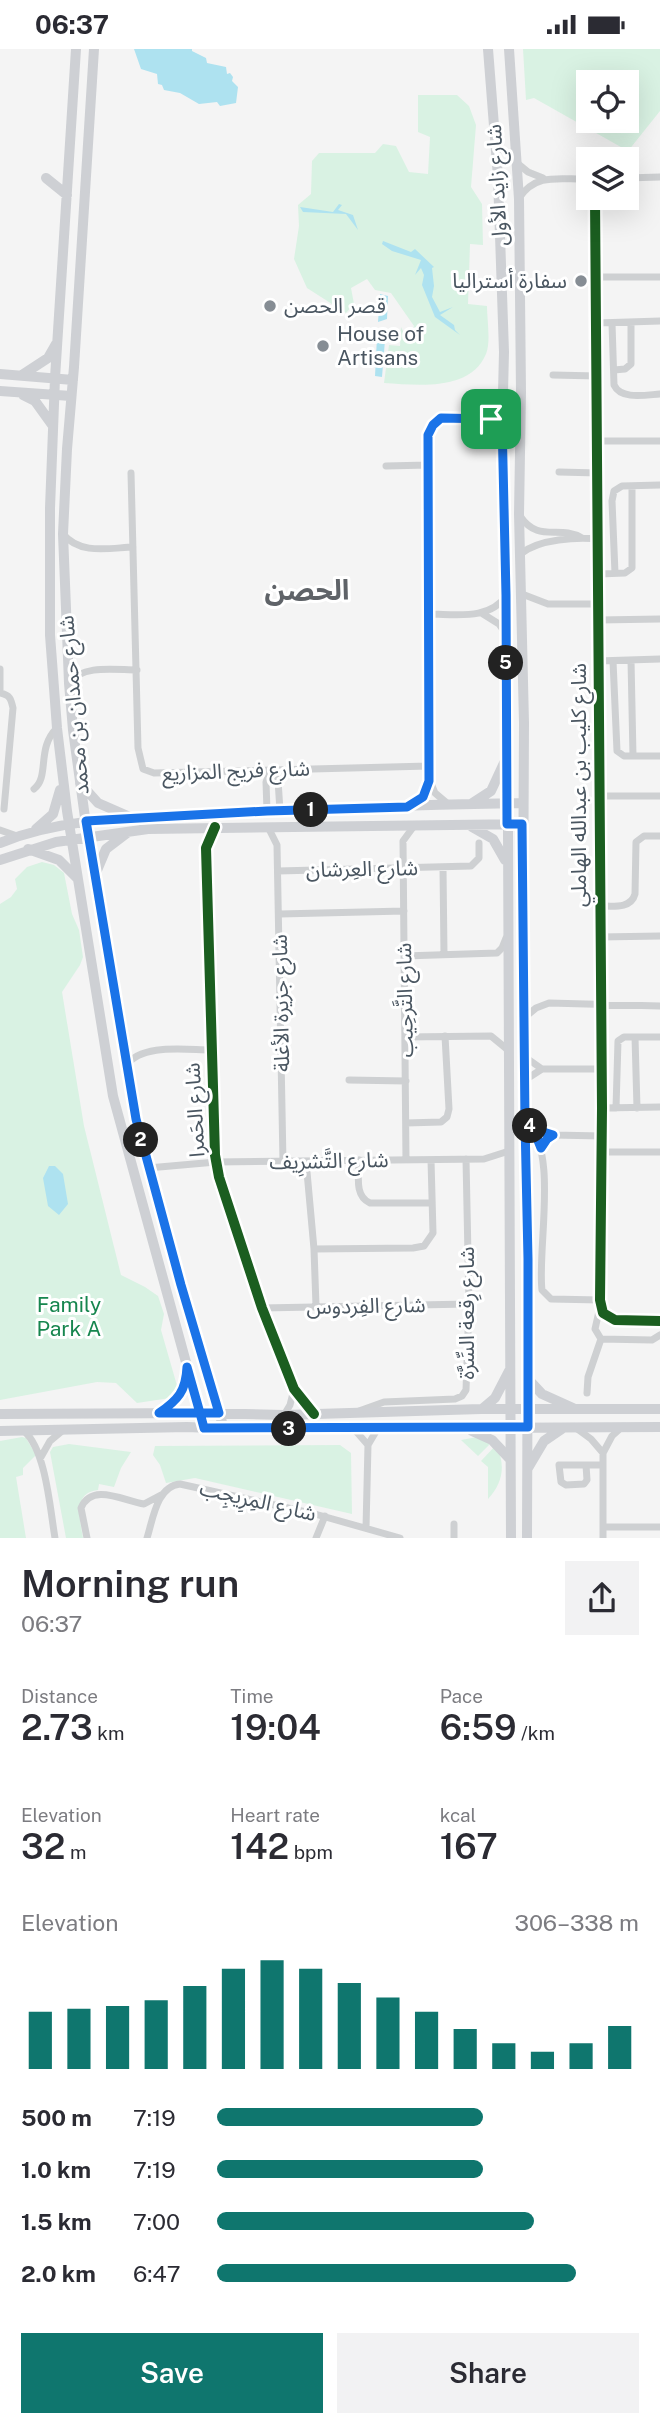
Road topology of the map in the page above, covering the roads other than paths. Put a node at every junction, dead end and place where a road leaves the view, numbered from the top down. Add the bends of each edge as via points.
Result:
1 (76, 49) edge
2 (94, 49) edge
3 (488, 49) edge
4 (509, 49) edge
5 (517, 163) junction
6 (660, 177) edge
7 (46, 178) dead end
8 (639, 178) edge
9 (547, 179) junction
10 (576, 179) edge
11 (67, 195) junction
12 (519, 199) junction
13 (595, 210) edge
14 (596, 277) junction
15 (660, 277) edge
16 (660, 321) edge
17 (631, 322) junction
18 (597, 323) junction
19 (612, 323) junction
20 (58, 340) junction
21 (614, 370) junction
22 (0, 374) edge
23 (22, 375) junction
24 (553, 375) dead end
25 (597, 376) junction
26 (55, 379) junction
27 (73, 380) junction
28 (0, 391) edge
29 (19, 393) junction
30 (660, 394) edge
31 (55, 395) junction
32 (71, 396) junction
33 (503, 402) junction
34 (520, 403) junction
35 (441, 418) joint
36 (463, 418) junction
37 (502, 420) junction
38 (520, 420) junction
39 (53, 427) junction
40 (597, 441) junction
41 (660, 441) edge
42 (503, 448) junction
43 (428, 465) junction
44 (386, 466) dead end
45 (559, 472) dead end
46 (131, 473) dead end
47 (598, 473) junction
48 (660, 485) edge
49 (632, 486) junction
50 (519, 514) junction
51 (63, 534) junction
52 (582, 538) junction
53 (598, 539) junction
54 (133, 547) junction
55 (522, 552) junction
56 (615, 573) junction
57 (599, 574) junction
58 (522, 594) junction
59 (506, 595) junction
60 (599, 604) junction
61 (428, 614) junction
62 (482, 614) junction
63 (599, 619) junction
64 (660, 619) edge
65 (506, 634) junction
66 (660, 659) edge
67 (597, 660) junction
68 (631, 660) junction
69 (613, 661) junction
70 (0, 669) edge
71 (137, 670) junction
72 (69, 683) junction
73 (0, 692) edge
74 (57, 728) junction
75 (506, 756) junction
76 (631, 756) junction
77 (660, 756) edge
78 (429, 767) junction
79 (3, 768) edge
80 (62, 776) junction
81 (429, 781) junction
82 (79, 782) junction
83 (34, 789) dead end
84 (599, 796) junction
85 (660, 796) edge
86 (523, 803) junction
87 (506, 804) junction
88 (450, 806) junction
89 (466, 806) junction
90 (407, 807) junction
91 (4, 809) dead end
92 (267, 811) junction
93 (280, 811) junction
94 (134, 818) junction
95 (86, 821) junction
96 (69, 823) junction
97 (507, 824) junction
98 (522, 824) junction
99 (465, 825) junction
100 (390, 826) junction
101 (414, 826) junction
102 (215, 827) junction
103 (268, 827) junction
104 (285, 827) junction
105 (196, 828) junction
106 (0, 830) edge
107 (131, 831) junction
108 (31, 832) junction
109 (18, 836) junction
110 (660, 836) edge
111 (88, 837) junction
112 (72, 839) junction
113 (403, 841) junction
114 (0, 843) edge
115 (479, 843) dead end
116 (277, 845) junction
117 (206, 848) junction
118 (28, 849) junction
119 (0, 860) edge
120 (507, 866) junction
121 (443, 868) junction
122 (404, 869) junction
123 (278, 871) junction
124 (78, 879) junction
125 (94, 879) junction
126 (600, 906) junction
127 (404, 911) junction
128 (280, 914) junction
129 (660, 936) edge
130 (507, 937) junction
131 (600, 937) junction
132 (444, 954) junction
133 (404, 956) junction
134 (600, 1004) junction
135 (660, 1006) edge
136 (524, 1018) junction
137 (444, 1036) junction
138 (405, 1037) junction
139 (635, 1037) junction
140 (660, 1037) edge
141 (211, 1049) junction
142 (508, 1051) junction
143 (524, 1056) junction
144 (126, 1067) junction
145 (542, 1069) junction
146 (601, 1069) junction
147 (349, 1080) dead end
148 (525, 1080) junction
149 (406, 1081) junction
150 (660, 1107) edge
151 (603, 1108) junction
152 (616, 1108) junction
153 (637, 1108) junction
154 (406, 1123) junction
155 (529, 1125) junction
156 (553, 1135) junction
157 (602, 1136) junction
158 (541, 1148) junction
159 (509, 1151) junction
160 (602, 1152) junction
161 (660, 1152) edge
162 (466, 1159) junction
163 (359, 1160) junction
164 (406, 1160) junction
165 (431, 1160) junction
166 (306, 1161) junction
167 (216, 1162) junction
168 (283, 1162) junction
169 (148, 1168) junction
170 (432, 1203) junction
171 (314, 1248) junction
172 (600, 1303) junction
173 (469, 1304) junction
174 (316, 1306) junction
175 (262, 1308) junction
176 (660, 1321) edge
177 (660, 1335) edge
178 (601, 1339) junction
179 (187, 1367) junction
180 (511, 1367) junction
181 (528, 1379) junction
182 (294, 1389) junction
183 (587, 1393) dead end
184 (481, 1409) junction
185 (509, 1409) junction
186 (660, 1409) edge
187 (527, 1410) junction
188 (580, 1410) junction
189 (159, 1413) junction
190 (200, 1413) junction
191 (219, 1413) junction
192 (0, 1414) edge
193 (314, 1414) junction
194 (355, 1414) junction
195 (284, 1415) junction
196 (528, 1427) junction
197 (570, 1427) junction
198 (623, 1427) junction
199 (660, 1427) edge
200 (204, 1428) junction
201 (378, 1428) junction
202 (465, 1428) junction
203 (509, 1428) junction
204 (224, 1429) junction
205 (354, 1429) junction
206 (0, 1431) edge
207 (24, 1431) junction
208 (62, 1431) junction
209 (368, 1445) junction
210 (603, 1454) junction
211 (41, 1458) junction
212 (510, 1459) junction
213 (586, 1465) junction
214 (603, 1465) junction
215 (527, 1472) junction
216 (162, 1495) junction
217 (144, 1504) junction
218 (325, 1516) junction
219 (153, 1518) junction
220 (454, 1524) dead end
221 (603, 1527) junction
222 (660, 1527) edge
223 (366, 1528) junction
224 (530, 1536) edge
225 (55, 1538) edge
226 (86, 1538) edge
227 (147, 1538) edge
228 (316, 1538) edge
229 (400, 1538) edge
230 (454, 1538) edge
231 (511, 1538) edge
232 (603, 1538) edge

1 - 11 main road, شارع حمدان بن محمد
2 - 27 main road, شارع حمدان بن محمد
3 - 33 main road, شارع زايد الأول via 498,177
4 - 5 main road, شارع زايد الأول
5 - 9 street
5 - 12 main road, شارع زايد الأول
6 - 8 street
7 - 11 main road
9 - 10 street
9 - 12 street via 530,184
11 - 20 main road, شارع حمدان بن محمد
12 - 34 main road, شارع زايد الأول
13 - 14 street, شارع كليب بن عبدالله الهاملي
14 - 15 street
14 - 18 street, شارع كليب بن عبدالله الهاملي
16 - 17 street
17 - 19 street
17 - 21 street via 631,363
18 - 19 street
18 - 25 street, شارع كليب بن عبدالله الهاملي
19 - 21 street
20 - 23 main road via 48,358
20 - 26 main road, شارع حمدان بن محمد
21 - 30 street via 615,387 621,394
22 - 23 main road
23 - 26 main road
24 - 25 street
25 - 40 street, شارع كليب بن عبدالله الهاملي
26 - 27 main road
26 - 31 main road, شارع حمدان بن محمد
27 - 32 main road, شارع حمدان بن محمد
28 - 29 main road
29 - 31 main road
29 - 39 main road via 36,401
31 - 32 main road
31 - 39 main road, شارع حمدان بن محمد
32 - 51 main road, شارع حمدان بن محمد
33 - 34 main road
33 - 37 main road, شارع زايد الأول
34 - 38 main road, شارع زايد الأول
35 - 36 main road
35 - 43 street via 428,435
36 - 37 main road
36 - 42 main road via 484,428
37 - 38 main road
37 - 42 main road, شارع زايد الأول
38 - 50 main road, شارع زايد الأول
39 - 74 main road, شارع حمدان بن محمد via 50,635
40 - 41 street
40 - 47 street, شارع كليب بن عبدالله الهاملي
42 - 59 main road, شارع زايد الأول
43 - 44 street
43 - 61 street
45 - 47 street
46 - 54 street, شارع فريج المزاريع
47 - 53 street, شارع كليب بن عبدالله الهاملي
48 - 49 street
49 - 56 street via 633,565 628,572
49 - 56 street via 617,487 612,494
50 - 52 street via 540,532 572,533
50 - 55 main road, شارع زايد الأول
51 - 54 street via 86,548
51 - 72 main road, شارع حمدان بن محمد
52 - 53 street
52 - 55 street via 545,541
53 - 57 street, شارع كليب بن عبدالله الهاملي
54 - 71 street, شارع فريج المزاريع
55 - 58 main road, شارع زايد الأول
56 - 57 street
57 - 60 street, شارع كليب بن عبدالله الهاملي
58 - 60 street via 548,604
58 - 86 main road, شارع زايد الأول
59 - 62 street
59 - 65 main road, شارع زايد الأول
60 - 63 street, شارع كليب بن عبدالله الهاملي
61 - 62 street
61 - 78 street
62 - 65 street via 494,619
63 - 64 street
63 - 67 street, شارع كليب بن عبدالله الهاملي
65 - 75 main road, شارع زايد الأول
66 - 68 street
67 - 69 street
67 - 84 street, شارع كليب بن عبدالله الهاملي
68 - 69 street
68 - 76 street
69 - 76 street via 616,747 620,754
70 - 73 street
71 - 72 street via 84,671
71 - 78 street, شارع فريج المزاريع via 140,761 142,769 150,773
72 - 82 main road, شارع حمدان بن محمد
73 - 79 street via 7,694 13,708
74 - 80 main road, شارع حمدان بن محمد
74 - 83 street via 46,742 41,781
75 - 87 main road, شارع زايد الأول
75 - 89 main road via 491,791
76 - 77 street
78 - 81 street
79 - 91 street
80 - 96 main road, شارع حمدان بن محمد
80 - 108 main road via 53,814
81 - 88 street
81 - 90 street via 423,797
82 - 94 main road via 98,803
82 - 95 main road, شارع حمدان بن محمد
84 - 85 street
84 - 126 street, شارع كليب بن عبدالله الهاملي
86 - 87 main road
86 - 98 main road, شارع زايد الأول
87 - 89 main road
87 - 97 main road, شارع زايد الأول
88 - 89 main road
88 - 90 main road
90 - 93 main road
92 - 93 main road
92 - 93 street via 270,772 278,780
92 - 94 main road
94 - 95 main road
95 - 96 main road
95 - 111 main road, شارع حمدان بن محمد
96 - 108 main road
96 - 112 main road, شارع حمدان بن محمد
97 - 98 main road
97 - 99 main road
97 - 120 main road, شارع زايد الأول
98 - 136 main road, شارع زايد الأول
99 - 101 main road
99 - 120 main road via 491,837
100 - 101 main road
100 - 104 main road
100 - 113 street
101 - 113 street
102 - 103 main road
102 - 105 main road
102 - 117 street, شارع الحَمرا
103 - 104 main road
103 - 116 street, شارع جزيرة الأغلة
104 - 116 street, شارع جزيرة الأغلة
105 - 107 main road
105 - 117 street, شارع الحَمرا
106 - 109 street
107 - 111 main road
107 - 125 main road via 106,849
108 - 109 main road
109 - 114 main road
110 - 126 street via 644,836 636,842 633,901
111 - 112 main road
111 - 125 main road, شارع حمدان بن محمد
112 - 118 main road
112 - 124 main road, شارع حمدان بن محمد
113 - 122 street, شارع التَّرحِيب
115 - 121 street via 480,858 474,865
116 - 123 street, شارع جزيرة الأغلة
117 - 141 street, شارع الحَمرا
118 - 119 main road
118 - 124 main road via 60,860
120 - 130 main road, شارع زايد الأول
121 - 122 street, شارع العِرشان
121 - 132 street, شارع العِرشان
122 - 123 street, شارع العِرشان
122 - 127 street, شارع التَّرحِيب
123 - 128 street, شارع جزيرة الأغلة
124 - 179 main road, شارع حمدان بن محمد via 113,1096
125 - 144 main road, شارع حمدان بن محمد
126 - 131 street, شارع كليب بن عبدالله الهاملي
127 - 128 street
127 - 133 street, شارع التَّرحِيب
128 - 168 street, شارع جزيرة الأغلة
129 - 131 street
130 - 132 street via 497,953
130 - 142 main road, شارع زايد الأول
131 - 134 street, شارع كليب بن عبدالله الهاملي
132 - 133 street
133 - 138 street, شارع التَّرحِيب
134 - 135 street
134 - 136 street via 549,1003
134 - 146 street, شارع كليب بن عبدالله الهاملي
136 - 143 main road, شارع زايد الأول
137 - 138 street
137 - 142 street via 491,1036
137 - 154 street via 447,1117 441,1122
138 - 149 street, شارع التَّرحِيب
139 - 140 street
139 - 152 street via 624,1037 617,1045
139 - 153 street
141 - 144 street via 146,1051
141 - 167 street, شارع الحَمرا
142 - 159 main road, شارع زايد الأول
143 - 145 street
143 - 148 main road, شارع زايد الأول
144 - 169 main road, شارع حمدان بن محمد
145 - 146 street
145 - 148 street
146 - 151 street, شارع كليب بن عبدالله الهاملي
147 - 149 street
148 - 155 main road, شارع زايد الأول
149 - 154 street, شارع التَّرحِيب
150 - 153 street
151 - 152 street
151 - 157 street, شارع كليب بن عبدالله الهاملي
152 - 153 street
154 - 164 street, شارع التَّرحِيب
155 - 156 street
155 - 158 street
155 - 181 main road, شارع زايد الأول
156 - 157 street
156 - 158 street
157 - 160 street, شارع كليب بن عبدالله الهاملي
158 - 172 street via 541,1290 551,1299
159 - 162 street, شارع التَّشرِيف
159 - 180 main road, شارع زايد الأول
160 - 161 street
160 - 172 street, شارع كليب بن عبدالله الهاملي
162 - 165 street, شارع التَّشرِيف
162 - 173 street, شارع رِقعة السِّرَّة
163 - 164 street, شارع التَّشرِيف
163 - 166 street, شارع التَّشرِيف
163 - 170 street via 359,1193 365,1202
164 - 165 street, شارع التَّشرِيف
165 - 170 street
166 - 168 street, شارع التَّشرِيف
166 - 171 street
167 - 168 street, شارع التَّشرِيف
167 - 169 street, شارع التَّشرِيف
167 - 175 street, شارع الحَمرا
169 - 191 main road, شارع حمدان بن محمد
170 - 171 street via 433,1233 424,1246
171 - 174 street
172 - 176 street via 603,1313 615,1320
172 - 178 street, شارع كليب بن عبدالله الهاملي via 595,1329
173 - 174 street, شارع الفِردوس
173 - 194 street, شارع رِقعة السِّرَّة via 467,1388 459,1398 384,1402
174 - 175 street, شارع الفِردوس
175 - 182 street, شارع الحَمرا
177 - 178 street via 652,1341
178 - 183 street
179 - 189 main road via 183,1392
179 - 190 main road, شارع حمدان بن محمد
180 - 184 main road via 495,1398
180 - 185 main road, شارع زايد الأول
181 - 187 main road, شارع زايد الأول
181 - 188 main road via 542,1394
182 - 193 street, شارع الحَمرا
182 - 195 street
184 - 185 main road
184 - 194 main road
185 - 187 main road
185 - 203 main road, شارع زايد الأول
186 - 188 main road
187 - 188 main road
187 - 196 main road, شارع زايد الأول
189 - 190 main road
189 - 192 main road
190 - 191 main road
190 - 200 main road, شارع حمدان بن محمد
191 - 195 main road
191 - 204 main road, شارع حمدان بن محمد
193 - 194 main road
193 - 195 main road
196 - 197 main road
196 - 203 main road
196 - 215 main road, شارع زايد الأول
197 - 198 main road
197 - 210 street via 591,1439
197 - 215 main road via 544,1441
198 - 199 main road
198 - 210 street
200 - 204 main road
200 - 208 main road
201 - 202 main road
201 - 205 main road
201 - 209 street
202 - 203 main road
202 - 212 main road via 492,1440
203 - 212 main road, شارع زايد الأول
204 - 205 main road
205 - 209 street
206 - 207 main road
207 - 208 main road
207 - 211 street
208 - 211 street
209 - 223 street
210 - 214 street
211 - 225 street
212 - 231 main road, شارع زايد الأول
213 - 213 street via 584,1484 561,1482 558,1465
213 - 214 street
214 - 221 street
215 - 224 main road, شارع زايد الأول
216 - 217 street, شارع المِرِيجِب
216 - 218 street, شارع المِرِيجِب via 169,1486 184,1484
216 - 219 street
217 - 219 street
217 - 226 street via 106,1495 88,1497 81,1508
218 - 223 street, شارع المِرِيجِب
218 - 228 street
219 - 227 street
220 - 230 street
221 - 222 street
221 - 232 street
223 - 229 street, شارع المِرِيجِب

